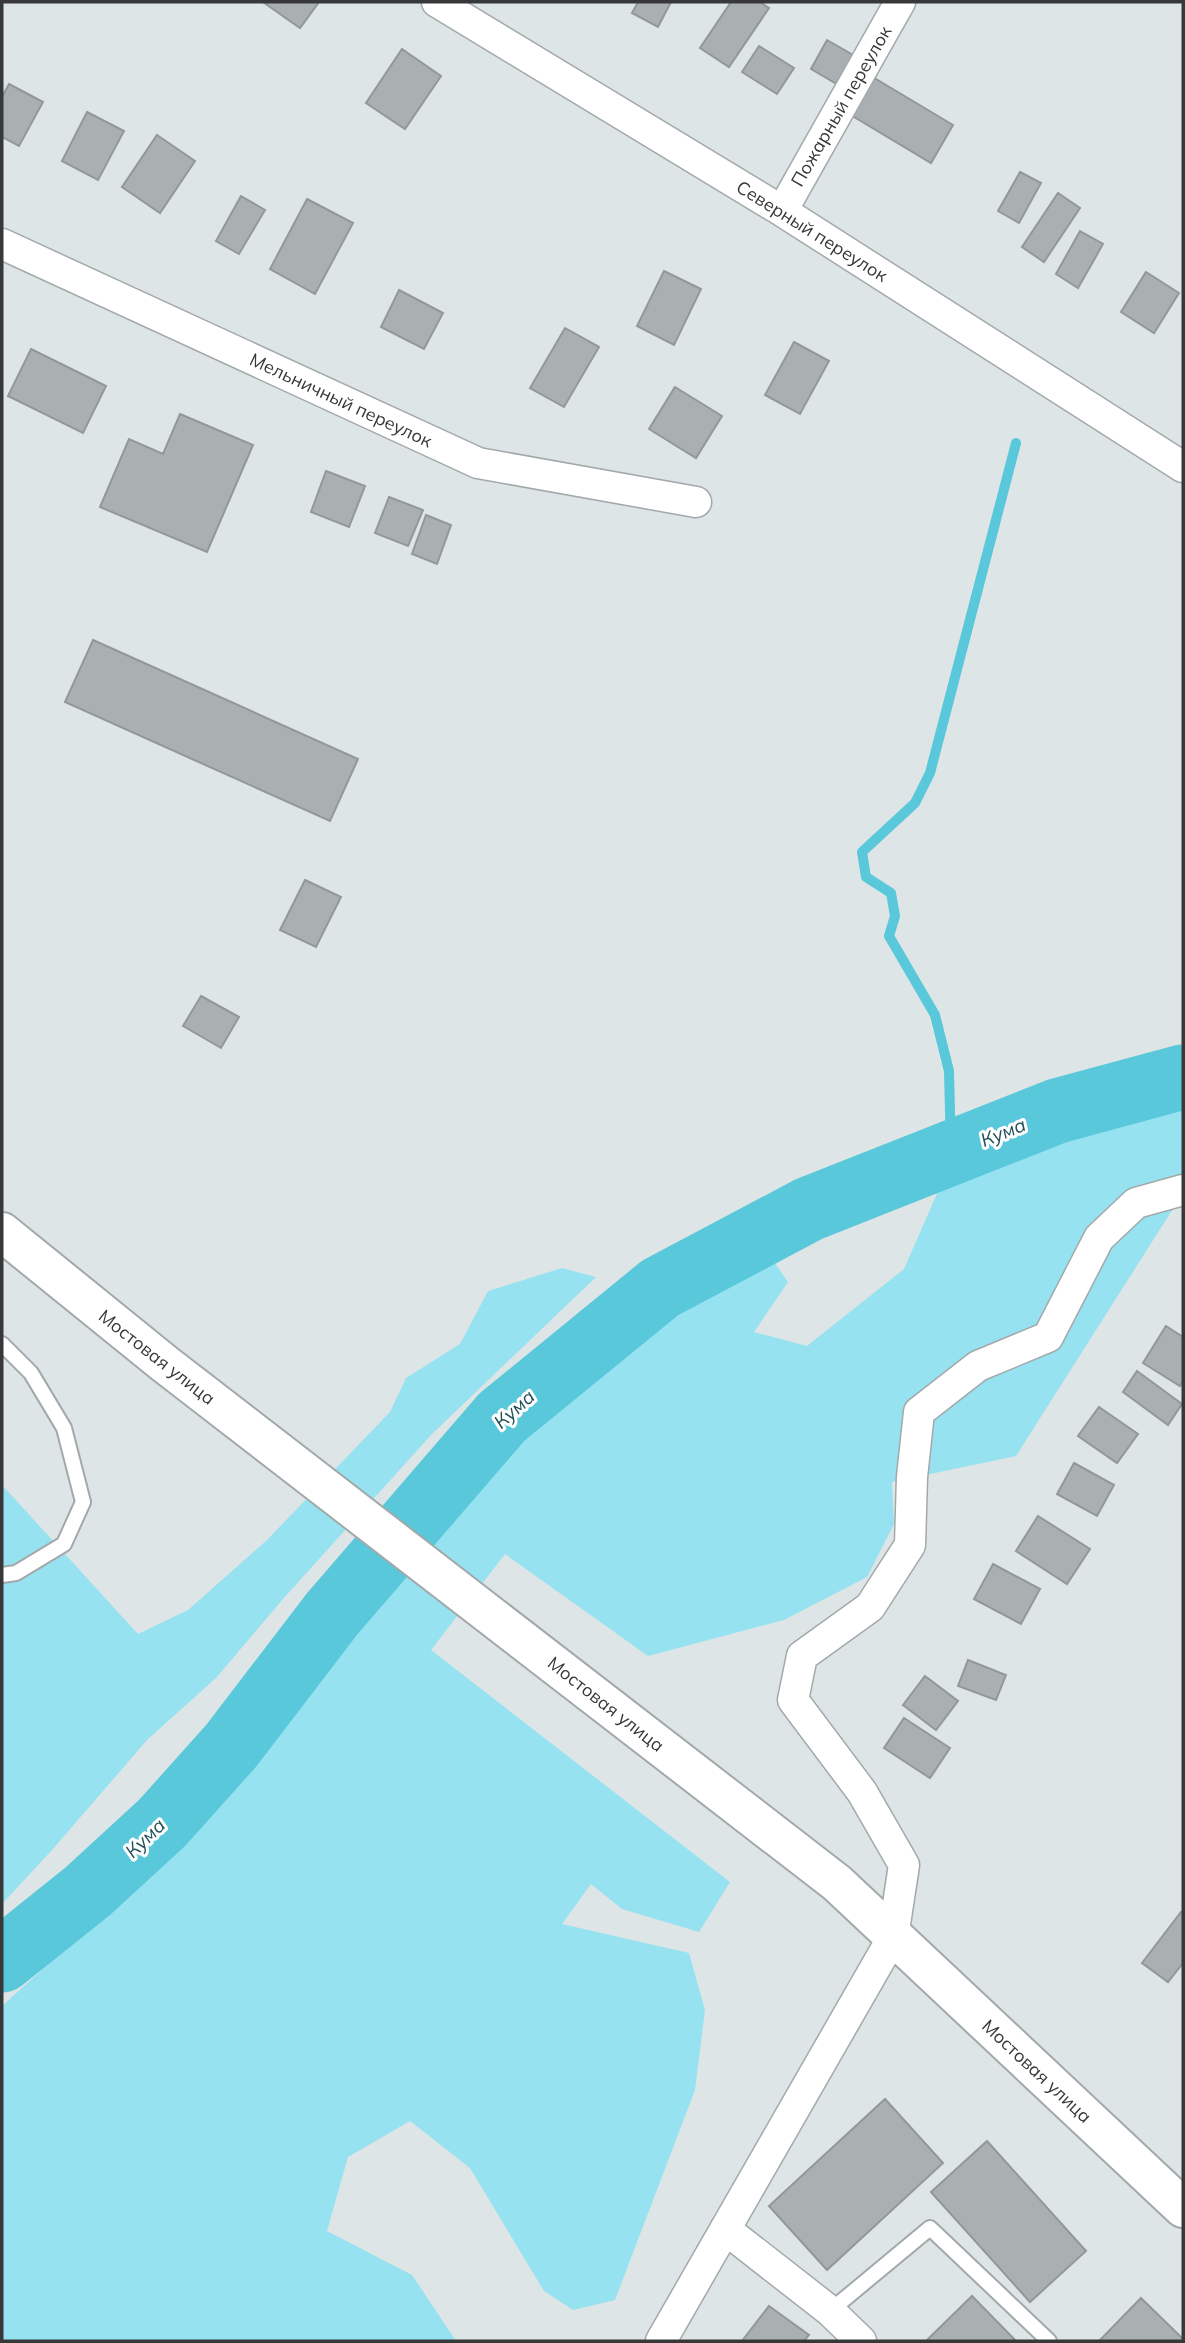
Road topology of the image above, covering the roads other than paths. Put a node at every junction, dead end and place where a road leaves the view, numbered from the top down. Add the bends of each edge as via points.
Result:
1 (437, 2) edge
2 (901, 2) edge
3 (782, 211) junction
4 (2, 244) edge
5 (1183, 467) edge
6 (696, 502) dead end
7 (1183, 1190) edge
8 (2, 1232) edge
9 (2, 1344) edge
10 (2, 1575) edge
11 (893, 1937) junction
12 (1183, 2208) edge
13 (725, 2229) junction
14 (830, 2311) junction
15 (661, 2341) edge
16 (860, 2341) edge
17 (1049, 2341) edge

1 - 3 street, Северный переулок
2 - 3 street, Пожарный переулок
3 - 5 street, Северный переулок
4 - 6 street, Мельничный переулок via 478,463
7 - 11 street via 1136,1203 1099,1238 1048,1337 978,1366 919,1412 910,1545 870,1607 802,1656 793,1700 862,1792 904,1866
8 - 11 main road, Мостовая улица via 165,1364 837,1883
9 - 10 lane via 31,1373 64,1428 83,1502 64,1544 16,1573
11 - 12 main road, Мостовая улица
11 - 13 street
13 - 14 street
13 - 15 street
14 - 16 street
14 - 17 lane via 930,2228

